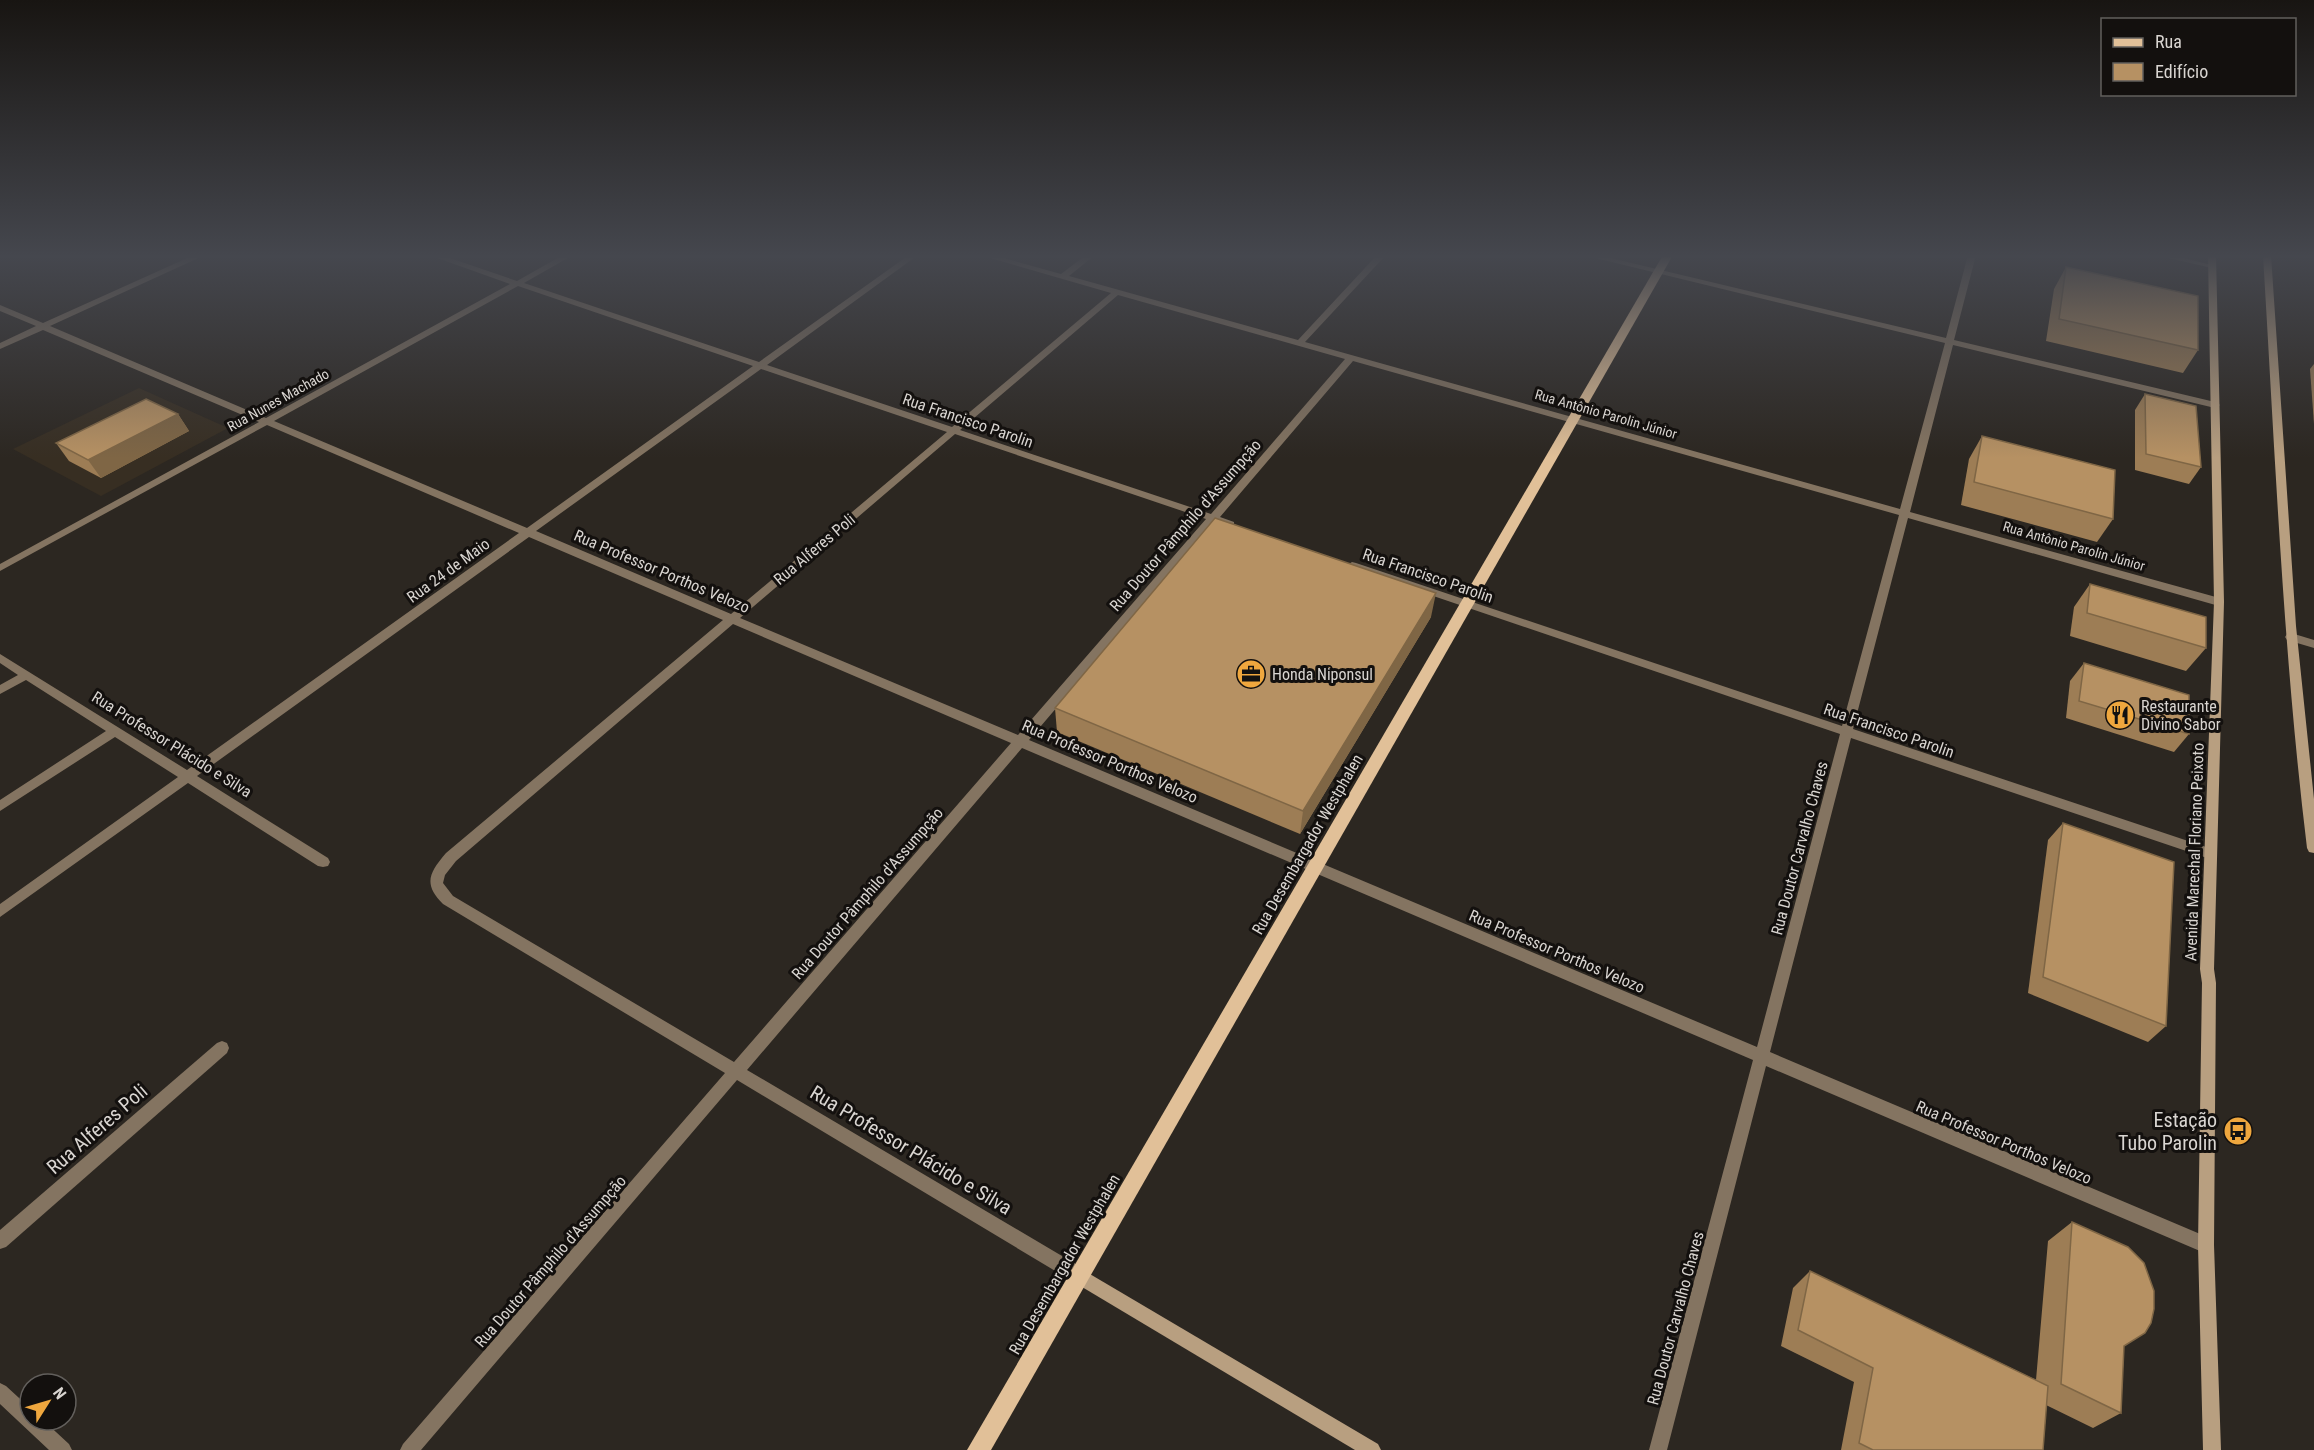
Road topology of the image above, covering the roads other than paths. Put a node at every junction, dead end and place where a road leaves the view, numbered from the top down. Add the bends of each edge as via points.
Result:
1 (35, 323) edge
2 (50, 323) edge
3 (446, 323) edge
4 (632, 323) edge
5 (821, 323) edge
6 (1081, 323) edge
7 (1224, 323) edge
8 (1319, 323) edge
9 (1629, 323) edge
10 (1872, 323) edge
11 (1954, 323) edge
12 (2213, 323) edge
13 (2271, 323) edge
14 (43, 326) junction
15 (1949, 341) junction
16 (1299, 344) junction
17 (0, 346) edge
18 (1351, 358) junction
19 (761, 366) junction
20 (2215, 405) junction
21 (1573, 420) junction
22 (267, 421) junction
23 (954, 431) junction
24 (1904, 514) junction
25 (1213, 518) junction
26 (1246, 529) edge
27 (528, 532) junction
28 (1344, 562) edge
29 (0, 568) edge
30 (2219, 602) junction
31 (1467, 603) junction
32 (732, 619) junction
33 (2291, 637) junction
34 (2314, 644) edge
35 (0, 658) edge
36 (26, 675) junction
37 (0, 690) edge
38 (115, 731) junction
39 (1847, 731) junction
40 (1020, 741) junction
41 (188, 777) junction
42 (0, 806) edge
43 (2314, 849) edge
44 (2210, 854) junction
45 (323, 862) dead end
46 (1315, 867) junction
47 (436, 881) joint
48 (0, 911) edge
49 (222, 1048) dead end
50 (1761, 1056) junction
51 (736, 1071) junction
52 (0, 1241) edge
53 (2206, 1245) junction
54 (1078, 1275) junction
55 (0, 1392) edge
56 (18, 1409) edge
57 (43, 1432) edge
58 (63, 1450) edge
59 (410, 1450) edge
60 (978, 1450) edge
61 (1372, 1450) edge
62 (1658, 1450) edge
63 (2212, 1450) edge

1 - 14 street, Rua Professor Porthos Velozo
2 - 14 street
3 - 22 street, Rua Nunes Machado
4 - 19 street, Rua Francisco Parolin
5 - 19 street, Rua 24 de Maio
6 - 23 street, Rua Alferes Poli
7 - 16 street, Rua Antônio Parolin Júnior
8 - 16 street
9 - 21 main road, Rua Desembargador Westphalen
10 - 15 street
11 - 15 street, Rua Doutor Carvalho Chaves
12 - 20 street, Avenida Marechal Floriano Peixoto
13 - 33 street
14 - 17 street
14 - 22 street, Rua Professor Porthos Velozo
15 - 20 street
15 - 24 street, Rua Doutor Carvalho Chaves
16 - 18 street, Rua Antônio Parolin Júnior
18 - 21 street, Rua Antônio Parolin Júnior
18 - 25 street, Rua Doutor Pâmphilo d'Assumpção
19 - 23 street, Rua Francisco Parolin
19 - 27 street, Rua 24 de Maio
20 - 30 street, Avenida Marechal Floriano Peixoto
21 - 24 street, Rua Antônio Parolin Júnior
21 - 31 main road, Rua Desembargador Westphalen
22 - 27 street, Rua Professor Porthos Velozo
22 - 29 street, Rua Nunes Machado
23 - 25 street, Rua Francisco Parolin
23 - 32 street, Rua Alferes Poli
24 - 30 street, Rua Antônio Parolin Júnior
24 - 39 street, Rua Doutor Carvalho Chaves
25 - 26 street, Rua Francisco Parolin
25 - 40 street, Rua Doutor Pâmphilo d'Assumpção
27 - 32 street, Rua Professor Porthos Velozo
27 - 41 street, Rua 24 de Maio
28 - 31 street, Rua Francisco Parolin
30 - 44 street, Avenida Marechal Floriano Peixoto
31 - 39 street, Rua Francisco Parolin
31 - 46 main road, Rua Desembargador Westphalen
32 - 40 street, Rua Professor Porthos Velozo
32 - 47 street, Rua Alferes Poli via 451,857
33 - 34 street
33 - 43 street
35 - 36 street, Rua Professor Plácido e Silva
36 - 37 street
36 - 38 street, Rua Professor Plácido e Silva
38 - 41 street, Rua Professor Plácido e Silva
38 - 42 street
39 - 44 street, Rua Francisco Parolin
39 - 50 street, Rua Doutor Carvalho Chaves
40 - 46 street, Rua Professor Porthos Velozo
40 - 51 street, Rua Doutor Pâmphilo d'Assumpção
41 - 45 street, Rua Professor Plácido e Silva
41 - 48 street, Rua 24 de Maio
44 - 53 street, Avenida Marechal Floriano Peixoto
46 - 50 street, Rua Professor Porthos Velozo
46 - 54 main road, Rua Desembargador Westphalen
47 - 51 street, Rua Professor Plácido e Silva via 448,900
49 - 52 street, Rua Alferes Poli
50 - 53 street, Rua Professor Porthos Velozo
50 - 62 street, Rua Doutor Carvalho Chaves
51 - 54 street, Rua Professor Plácido e Silva
51 - 59 street, Rua Doutor Pâmphilo d'Assumpção
53 - 63 street, Avenida Marechal Floriano Peixoto
54 - 60 main road, Rua Desembargador Westphalen
54 - 61 street, Rua Professor Plácido e Silva
55 - 56 street
57 - 58 street

